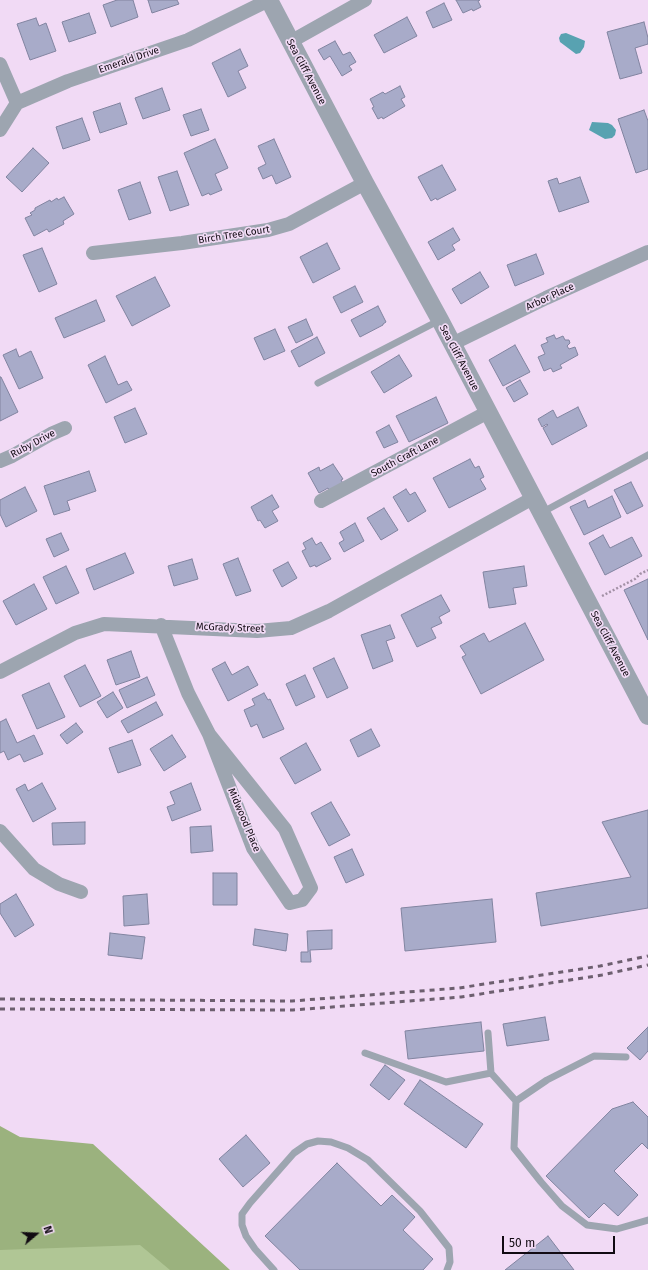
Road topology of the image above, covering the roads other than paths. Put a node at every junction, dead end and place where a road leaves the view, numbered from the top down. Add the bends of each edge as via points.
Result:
1 (269, 0) edge
2 (364, 0) edge
3 (290, 42) junction
4 (0, 64) edge
5 (17, 103) junction
6 (0, 130) edge
7 (365, 183) junction
8 (648, 252) edge
9 (93, 253) dead end
10 (440, 320) junction
11 (452, 344) junction
12 (318, 383) dead end
13 (488, 412) junction
14 (65, 428) dead end
15 (648, 455) edge
16 (0, 461) edge
17 (321, 501) dead end
18 (537, 505) junction
19 (161, 625) junction
20 (0, 672) edge
21 (648, 716) edge
22 (209, 734) junction
23 (0, 831) edge
24 (81, 892) dead end
25 (488, 1033) dead end
26 (364, 1053) dead end
27 (626, 1057) dead end
28 (491, 1073) junction
29 (516, 1101) junction
30 (648, 1220) edge
31 (274, 1270) edge
32 (447, 1270) edge

1 - 3 street, Sea Cliff Avenue
1 - 5 street, Emerald Drive via 188,40 68,81
2 - 3 street
3 - 7 street, Sea Cliff Avenue
4 - 5 street
5 - 6 street
7 - 9 street, Birch Tree Court via 290,224 268,230
7 - 10 street, Sea Cliff Avenue
8 - 11 street, Arbor Place
10 - 11 street, Sea Cliff Avenue
10 - 12 lane
11 - 13 street, Sea Cliff Avenue
13 - 17 street, South Craft Lane
13 - 18 street, Sea Cliff Avenue
14 - 16 street, Ruby Drive
15 - 18 lane
18 - 19 street, McGrady Street via 329,612 291,628 257,631
18 - 21 street, Sea Cliff Avenue
19 - 20 street, McGrady Street via 104,624 76,633
19 - 22 street, Midwood Place via 188,693
22 - 22 street, Midwood Place via 253,848 290,903 302,900 311,888 285,829
23 - 24 street via 34,869 59,884
25 - 28 lane
26 - 28 lane via 446,1082
27 - 29 lane via 594,1056 547,1080
28 - 29 lane
29 - 30 lane via 514,1148 562,1206 587,1225 617,1229
31 - 32 lane via 246,1236 242,1214 294,1153 307,1144 318,1141 348,1148 368,1160 420,1210 448,1248 450,1262

